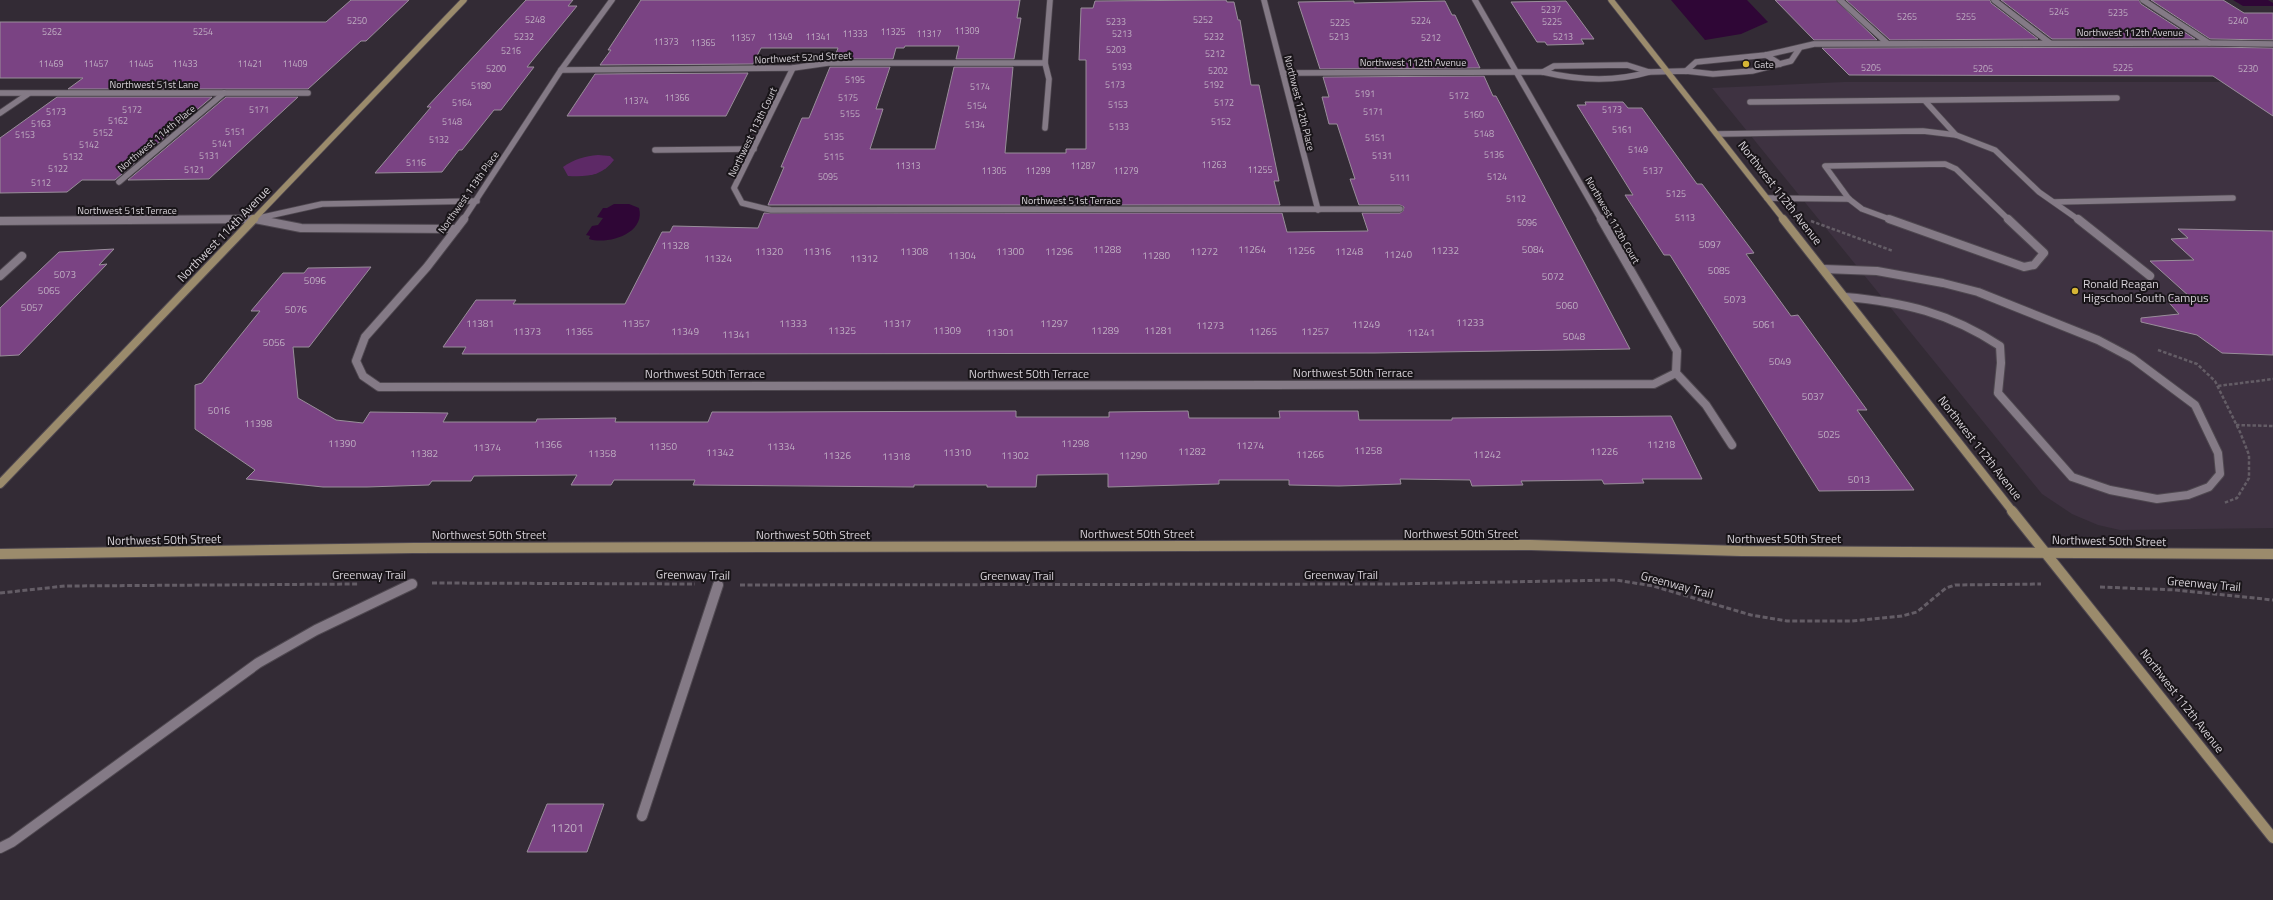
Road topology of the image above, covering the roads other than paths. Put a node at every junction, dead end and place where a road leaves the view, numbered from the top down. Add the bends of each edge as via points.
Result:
1 (464, 0) edge
2 (612, 0) edge
3 (1050, 0) edge
4 (1264, 0) edge
5 (1475, 0) edge
6 (1611, 0) edge
7 (1840, 0) edge
8 (1994, 0) edge
9 (2143, 0) edge
10 (1887, 43) junction
11 (2050, 43) junction
12 (2209, 43) junction
13 (2273, 44) edge
14 (1799, 49) junction
15 (1766, 55) junction
16 (1045, 63) junction
17 (1780, 64) junction
18 (793, 68) junction
19 (562, 70) junction
20 (1686, 70) junction
21 (1543, 72) junction
22 (1649, 72) junction
23 (1668, 72) junction
24 (1283, 73) junction
25 (1517, 73) junction
26 (0, 93) edge
27 (224, 93) junction
28 (308, 93) dead end
29 (28, 94) junction
30 (2117, 98) dead end
31 (1925, 101) junction
32 (1750, 102) dead end
33 (0, 113) edge
34 (1045, 128) dead end
35 (1717, 134) junction
36 (1956, 135) junction
37 (754, 149) junction
38 (655, 150) dead end
39 (119, 182) dead end
40 (1767, 198) junction
41 (2233, 198) dead end
42 (1849, 199) junction
43 (477, 201) junction
44 (2055, 202) junction
45 (742, 203) joint
46 (1400, 209) dead end
47 (1318, 210) junction
48 (254, 219) junction
49 (0, 221) edge
50 (456, 229) junction
51 (22, 256) dead end
52 (1824, 269) junction
53 (0, 276) edge
54 (2150, 276) dead end
55 (1846, 297) junction
56 (1676, 373) junction
57 (379, 387) joint
58 (1732, 445) dead end
59 (0, 484) edge
60 (2047, 552) junction
61 (0, 554) edge
62 (2273, 554) edge
63 (412, 584) road end
64 (718, 585) road end
65 (642, 816) dead end
66 (2273, 838) edge
67 (0, 848) edge

1 - 48 street, Northwest 114th Avenue
2 - 19 street, Northwest 113th Place
3 - 16 street
4 - 24 street, Northwest 112th Place
5 - 25 street, Northwest 112th Court
6 - 23 street, Northwest 112th Avenue
7 - 10 street
8 - 11 street
9 - 12 street
10 - 11 street, Northwest 112th Avenue
10 - 14 street, Northwest 112th Avenue via 1814,44
11 - 12 street, Northwest 112th Avenue
12 - 13 street, Northwest 112th Avenue
14 - 15 street, Northwest 112th Avenue
14 - 17 street, Northwest 112th Avenue via 1791,61
15 - 17 street
15 - 20 street, Northwest 112th Avenue via 1696,62
16 - 18 street, Northwest 52nd Street via 828,63
16 - 34 street via 1049,79
17 - 20 street, Northwest 112th Avenue via 1752,72 1713,74
18 - 19 street, Northwest 52nd Street
18 - 37 street, Northwest 113th Court
19 - 43 street, Northwest 113th Place
20 - 23 street, Northwest 112th Avenue
21 - 22 street, Northwest 112th Avenue via 1560,77 1636,77
21 - 22 street, Northwest 112th Avenue via 1554,66 1619,66
21 - 25 street, Northwest 112th Avenue
22 - 23 street, Northwest 112th Avenue
23 - 35 street, Northwest 112th Avenue
24 - 25 street, Northwest 112th Avenue
24 - 47 street, Northwest 112th Place
25 - 56 street, Northwest 112th Court via 1677,351
26 - 29 street, Northwest 51st Lane
27 - 28 street, Northwest 51st Lane
27 - 29 street, Northwest 51st Lane
27 - 39 street, Northwest 114th Place
29 - 33 street
30 - 31 street
31 - 32 street
31 - 36 street
35 - 36 street via 1923,131
35 - 40 street, Northwest 112th Avenue
36 - 44 street via 1995,150 2039,192
37 - 38 street
37 - 45 street, Northwest 113th Court via 734,188
40 - 42 street
40 - 52 street, Northwest 112th Avenue
41 - 44 street
42 - 42 street via 1862,209 2024,267 2034,265 2044,254 1951,166 1825,166
43 - 48 street, Northwest 51st Terrace via 322,204
43 - 50 street, Northwest 113th Place
44 - 54 street via 2100,234
45 - 47 street, Northwest 51st Terrace via 771,210
46 - 47 street, Northwest 51st Terrace
48 - 49 street, Northwest 51st Terrace
48 - 50 street, Northwest 51st Terrace via 301,228
48 - 59 street, Northwest 114th Avenue
50 - 57 street, Northwest 113th Place via 428,267 365,337 356,361 363,376
51 - 53 street
52 - 55 street, Northwest 112th Avenue
52 - 55 street via 1877,272 1950,284 2021,308 2098,340 2138,362 2195,405 2218,453 2220,474 2209,487 2188,495 2157,499 2110,490 2072,477 1998,393 2000,346 1970,326 1916,306
55 - 60 street, Northwest 112th Avenue
56 - 57 street, Northwest 50th Terrace via 1654,384
56 - 58 street via 1706,404
60 - 61 street, Northwest 50th Street via 1741,551 1491,546 429,548
60 - 62 street, Northwest 50th Street
60 - 66 street, Northwest 112th Avenue
63 - 67 street via 316,630 258,663 43,820
64 - 65 street

